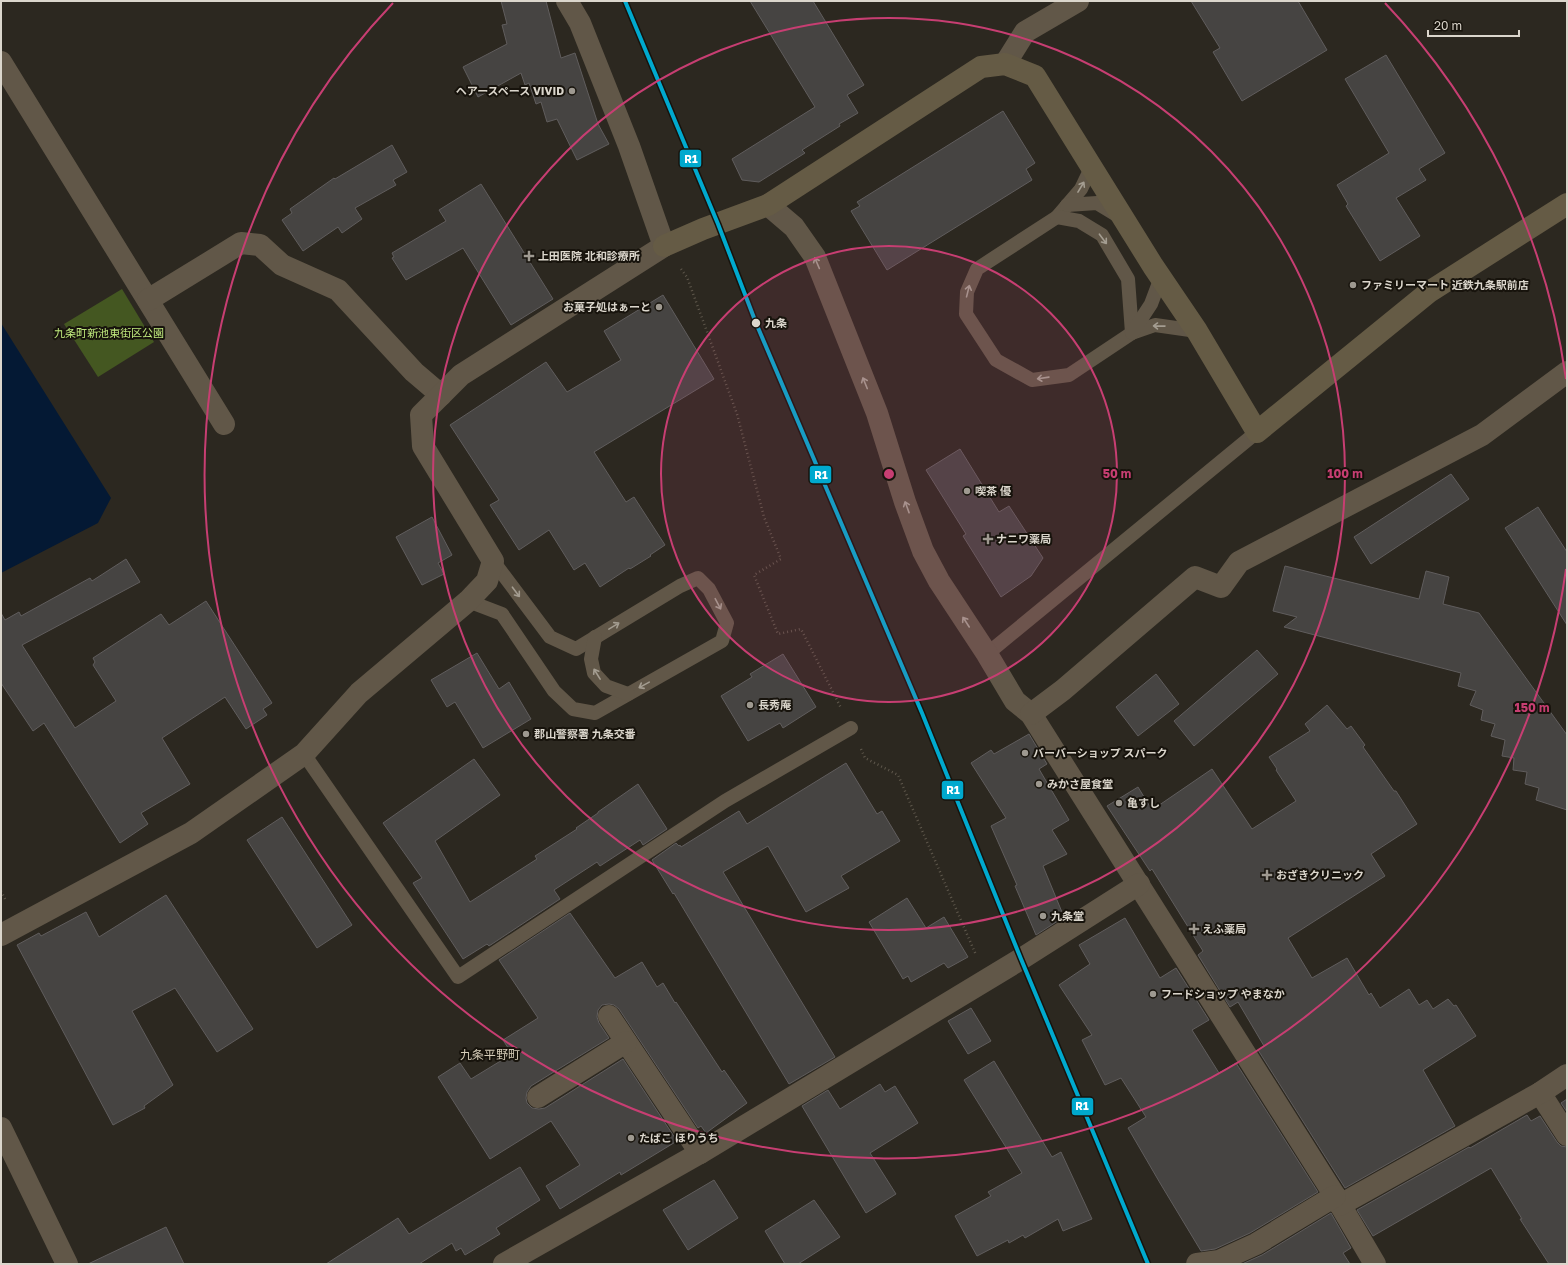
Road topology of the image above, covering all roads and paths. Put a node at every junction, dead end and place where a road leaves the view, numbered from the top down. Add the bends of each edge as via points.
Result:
1 (566, 1) edge
2 (1078, 1) edge
3 (1, 62) edge
4 (1005, 64) junction
5 (7, 84) edge
6 (1092, 166) junction
7 (1567, 204) edge
8 (1066, 205) junction
9 (768, 206) junction
10 (1057, 216) junction
11 (1124, 219) junction
12 (664, 246) junction
13 (1154, 266) junction
14 (148, 300) junction
15 (1197, 331) junction
16 (1132, 333) junction
17 (1567, 372) edge
18 (441, 395) junction
19 (224, 424) dead end
20 (1257, 432) junction
21 (493, 561) junction
22 (468, 601) junction
23 (595, 637) junction
24 (987, 654) junction
25 (628, 694) junction
26 (1031, 714) junction
27 (851, 728) junction
28 (304, 754) junction
29 (1139, 884) junction
30 (1, 935) edge
31 (986, 979) junction
32 (609, 1016) dead end
33 (626, 1042) junction
34 (1567, 1075) edge
35 (1540, 1093) junction
36 (538, 1097) dead end
37 (1, 1128) edge
38 (1567, 1135) edge
39 (700, 1153) junction
40 (1337, 1201) junction
41 (67, 1264) edge
42 (504, 1264) edge
43 (1197, 1264) edge
44 (1375, 1264) edge

1 - 12 street via 580,23 612,102
2 - 4 street via 1025,32
3 - 5 street
4 - 6 street via 1035,76
4 - 9 street via 981,67
5 - 14 street
8 -> 6 lane via 1081,189
6 - 11 street
7 - 20 street via 1429,292
8 - 10 lane
8 - 11 lane via 1097,203
9 - 12 street
24 -> 9 street via 923,551 877,413 815,257 794,227
10 -> 16 lane via 1079,221 1102,235 1128,279
16 -> 10 lane via 1069,375 1032,380 996,360 966,314 967,292 977,269
11 - 13 street
12 - 18 street via 461,375
12 - 27 path via 687,277 737,414 764,517 781,559 754,575 778,634 801,629
13 - 15 street
13 - 16 lane via 1160,280 1151,304
14 - 18 street via 242,243 260,245 282,265 338,290 414,372
14 - 19 street
15 -> 16 lane via 1155,325
15 - 20 street
17 - 26 street via 1482,435 1239,562 1221,587 1195,577 1063,690
18 - 21 street via 421,415 423,446
20 - 24 lane
21 - 22 street via 487,581
21 -> 23 lane via 550,637 576,649
22 - 25 lane via 502,614 554,691 573,709 595,713
22 - 28 street via 359,693
25 -> 23 lane via 606,686 594,673 591,659
23 -> 25 lane via 680,586 698,578 710,589 727,623 722,641
24 - 26 street via 1015,701
26 - 29 street
27 - 28 lane via 725,801 458,977
27 - 31 path via 865,758 898,775
28 - 30 street via 191,833
29 - 31 street
29 - 40 street
31 - 39 street
32 - 33 street
33 - 36 street
33 - 39 street
34 - 35 street
35 - 38 street
35 - 40 street
37 - 41 street
39 - 42 street
40 - 43 street via 1219,1261
40 - 44 street

